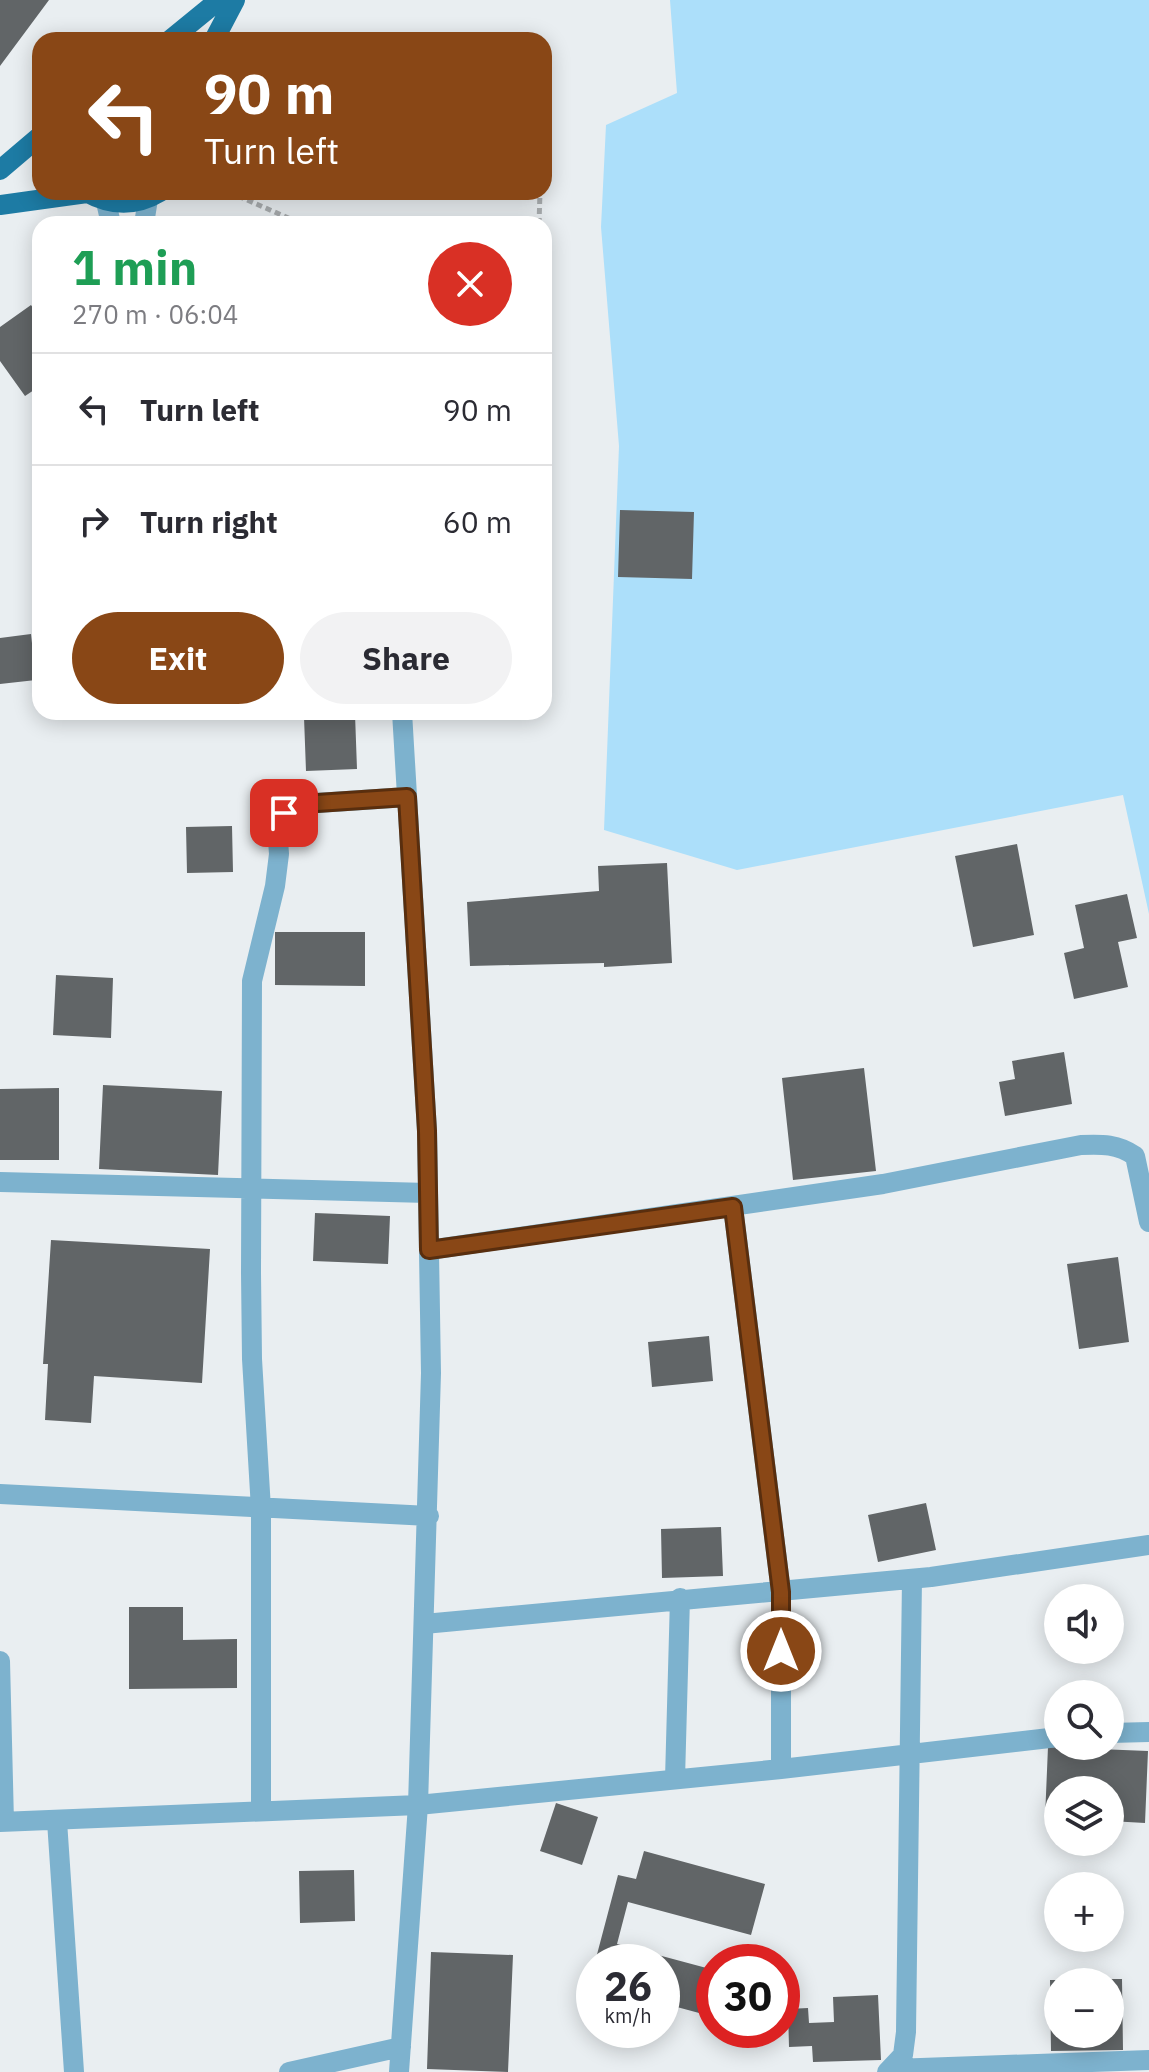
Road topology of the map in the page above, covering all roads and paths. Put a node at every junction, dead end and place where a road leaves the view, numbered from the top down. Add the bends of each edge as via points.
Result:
1 (219, 0) edge
2 (235, 0) edge
3 (180, 32) edge
4 (218, 32) edge
5 (32, 143) edge
6 (0, 170) edge
7 (52, 200) edge
8 (110, 200) edge
9 (139, 200) edge
10 (247, 200) edge
11 (0, 205) edge
12 (284, 216) edge
13 (402, 720) edge
14 (407, 797) junction
15 (0, 1182) edge
16 (252, 1190) junction
17 (428, 1193) junction
18 (733, 1207) junction
19 (1149, 1222) edge
20 (429, 1250) junction
21 (0, 1494) edge
22 (261, 1509) junction
23 (429, 1516) junction
24 (1149, 1545) edge
25 (912, 1579) junction
26 (781, 1592) junction
27 (680, 1598) junction
28 (424, 1624) junction
29 (0, 1661) edge
30 (1149, 1732) edge
31 (1124, 1733) edge
32 (1044, 1739) edge
33 (911, 1754) junction
34 (781, 1769) junction
35 (675, 1779) junction
36 (418, 1805) junction
37 (261, 1810) junction
38 (57, 1821) junction
39 (2, 1822) edge
40 (401, 2047) junction
41 (1149, 2060) edge
42 (890, 2070) edge
43 (74, 2072) edge
44 (289, 2072) edge
45 (399, 2072) edge

1 - 3 main road
2 - 4 main road
5 - 6 main road
7 - 11 main road
8 - 9 main road
10 - 12 path
13 - 14 street
14 - 16 street via 302,804 284,813 277,827 275,886 252,981
14 - 17 street
15 - 16 street
16 - 17 street
16 - 22 street via 252,1359
17 - 20 street
18 - 19 street via 883,1184 1057,1148 1106,1144 1135,1156
18 - 20 street
18 - 26 street
20 - 23 street
21 - 22 street
22 - 23 street
22 - 37 street
23 - 28 street
24 - 25 street
25 - 26 street
25 - 33 street
26 - 27 street
26 - 34 street
27 - 28 street
27 - 35 street
28 - 36 street
29 - 39 street
30 - 31 street
32 - 33 street
33 - 34 street
33 - 42 street via 906,2032 903,2055
34 - 35 street
35 - 36 street
36 - 37 street
36 - 40 street
37 - 38 street
38 - 39 street
38 - 43 street
40 - 44 street
40 - 45 street
41 - 42 street

